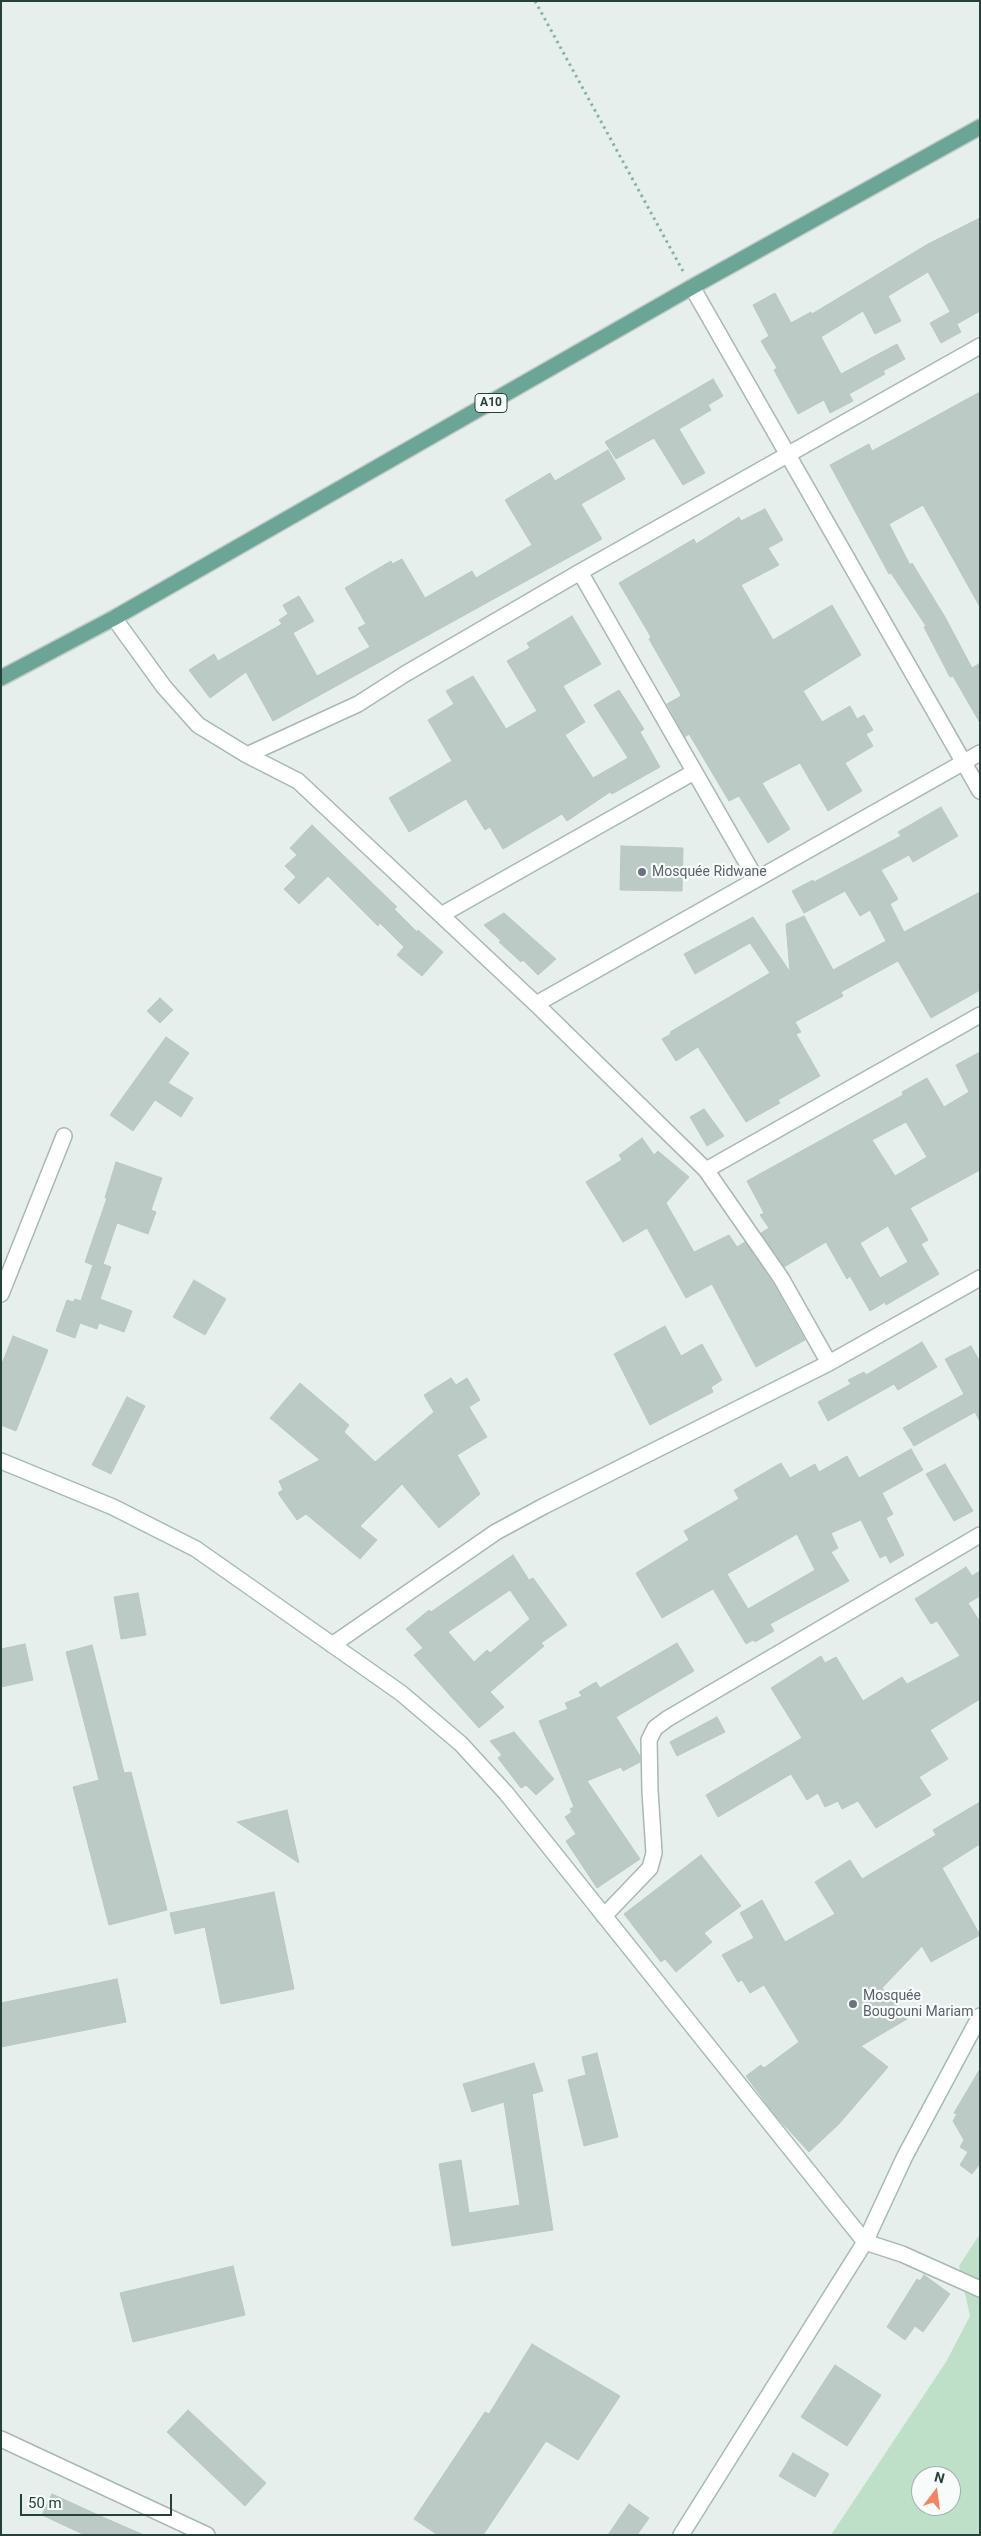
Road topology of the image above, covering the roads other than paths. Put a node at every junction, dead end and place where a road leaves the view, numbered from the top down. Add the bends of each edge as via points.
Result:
1 (980, 128) edge
2 (692, 287) junction
3 (980, 346) edge
4 (787, 455) junction
5 (580, 572) junction
6 (114, 618) junction
7 (1, 678) edge
8 (980, 753) edge
9 (247, 755) junction
10 (963, 762) junction
11 (694, 772) junction
12 (980, 791) edge
13 (756, 879) junction
14 (442, 915) junction
15 (536, 1004) junction
16 (980, 1014) edge
17 (64, 1136) dead end
18 (706, 1170) junction
19 (980, 1278) edge
20 (1, 1294) edge
21 (830, 1363) junction
22 (1, 1461) edge
23 (980, 1535) edge
24 (332, 1645) junction
25 (604, 1916) junction
26 (980, 2016) edge
27 (865, 2242) junction
28 (980, 2289) edge
29 (1, 2439) edge
30 (206, 2535) edge
31 (681, 2535) edge

1 - 2 main road, A10
2 - 4 street
2 - 6 main road, A10
3 - 4 street
4 - 5 street
4 - 10 street
5 - 9 street via 358,704
5 - 11 street
6 - 7 main road, A10
6 - 9 street via 164,687 198,725
8 - 10 street
9 - 14 street via 298,781
10 - 12 street
10 - 13 street
11 - 13 street
11 - 14 street
13 - 15 street
14 - 15 street
15 - 18 street
16 - 18 street
17 - 20 street
18 - 21 street via 781,1278
19 - 21 street
21 - 24 street via 496,1532
22 - 24 street via 113,1507 196,1549
23 - 25 street via 655,1728 649,1740 654,1853 650,1868
24 - 25 street via 402,1693 461,1744 506,1793
25 - 27 street
26 - 27 street via 905,2156
27 - 28 street via 902,2254
27 - 31 street
29 - 30 street

